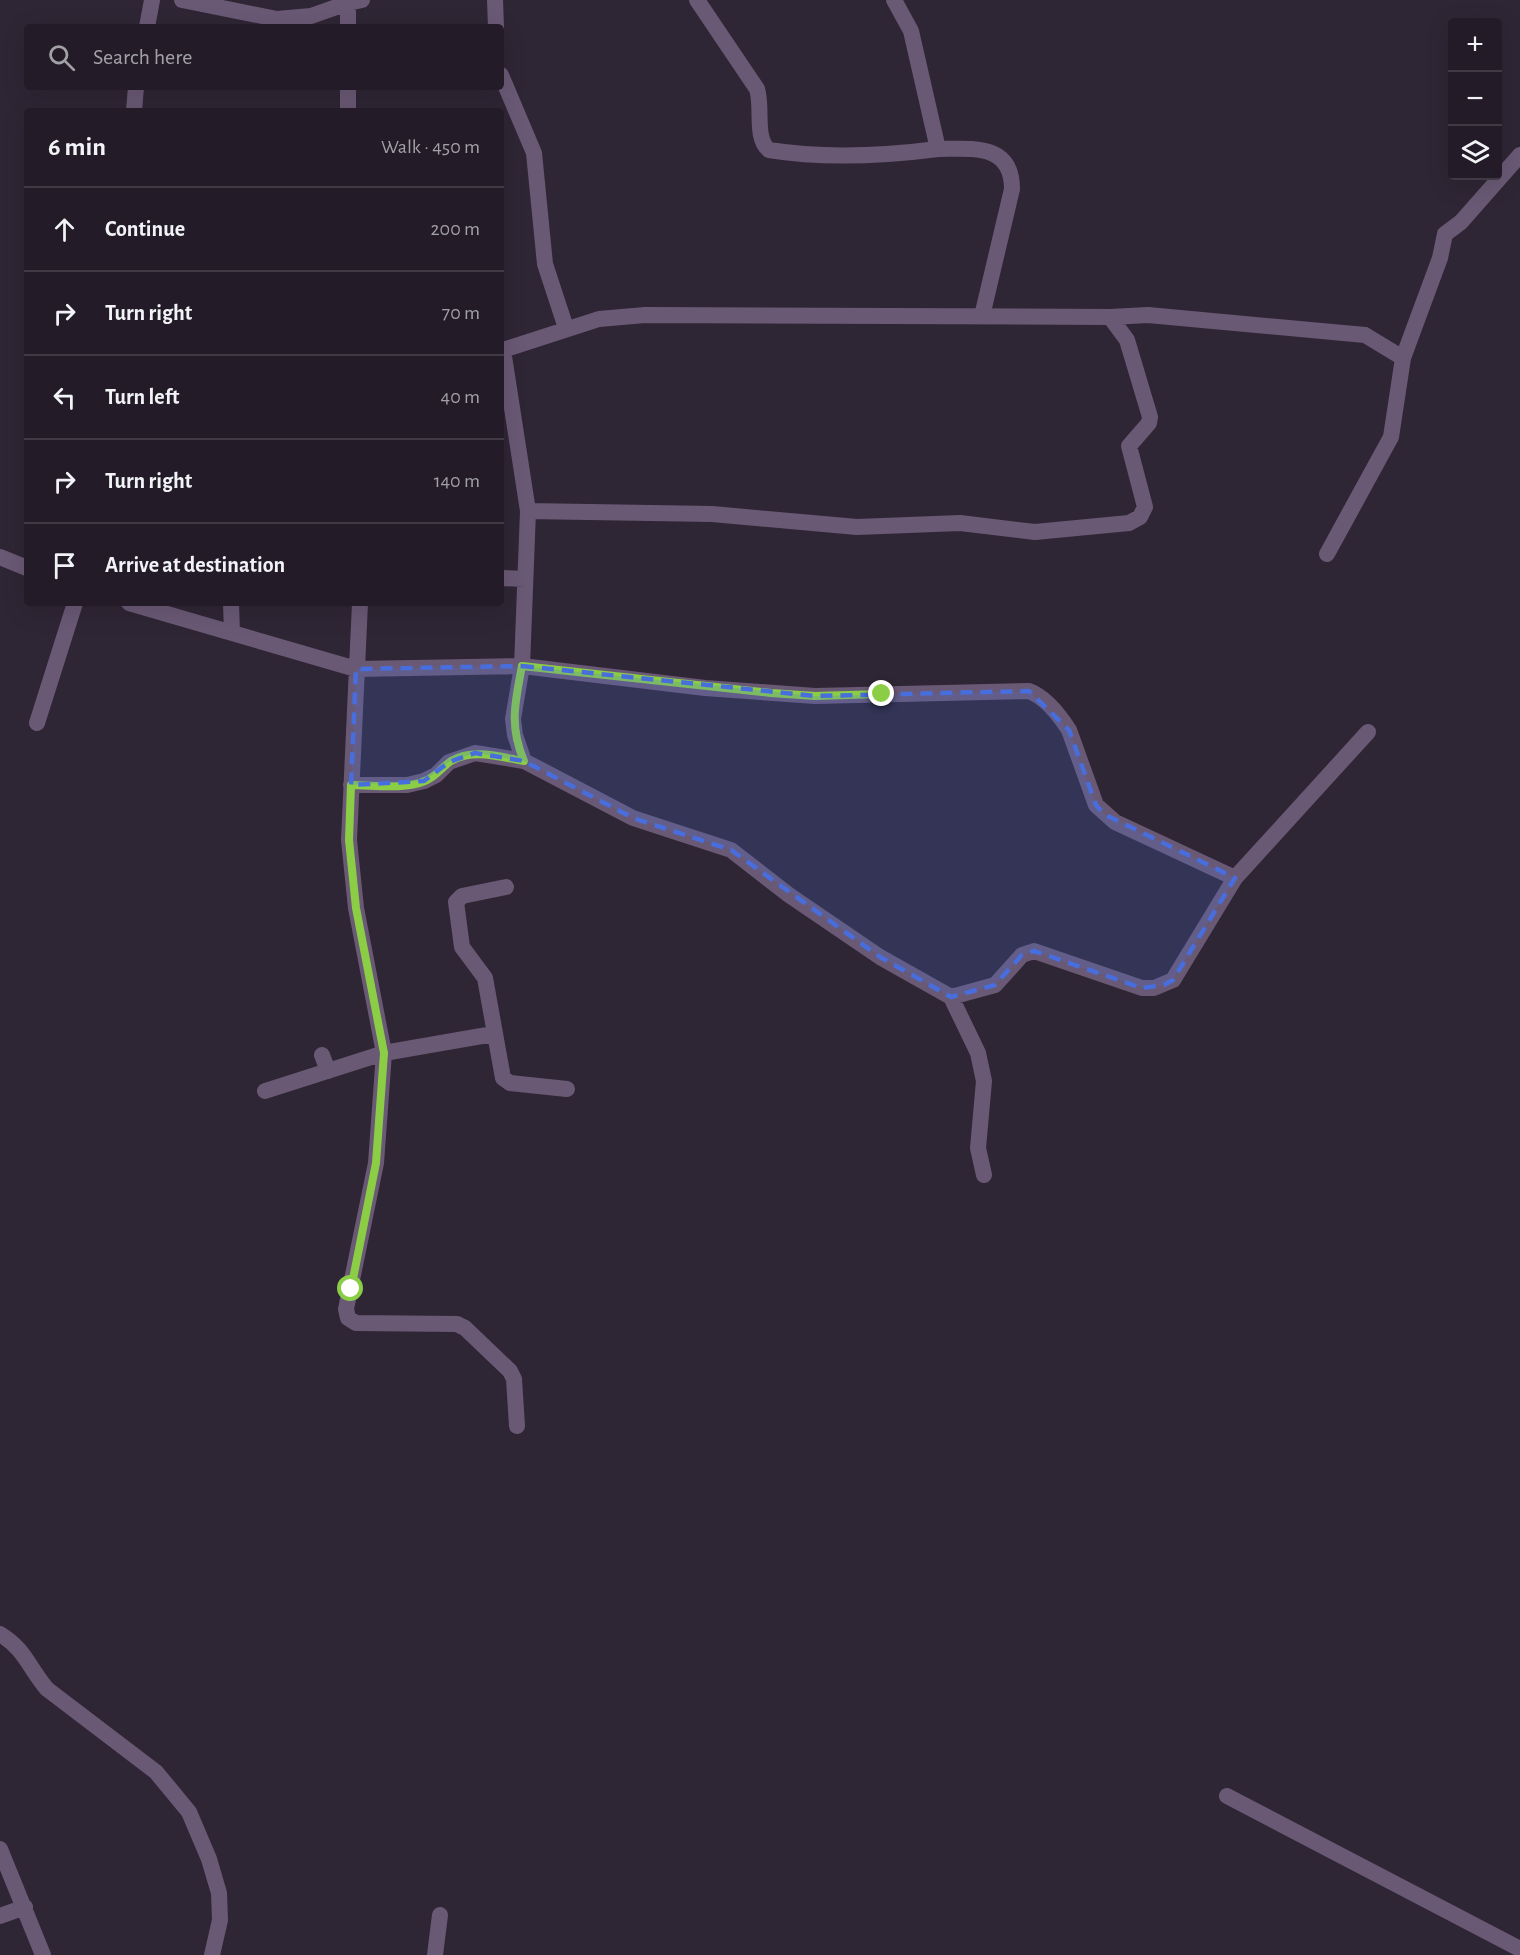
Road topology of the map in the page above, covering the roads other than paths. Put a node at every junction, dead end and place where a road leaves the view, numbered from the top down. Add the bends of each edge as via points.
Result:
1 (152, 0) edge
2 (182, 0) edge
3 (495, 0) edge
4 (697, 0) edge
5 (894, 0) edge
6 (353, 1) edge
7 (148, 24) edge
8 (349, 24) edge
9 (496, 24) edge
10 (504, 82) edge
11 (136, 90) edge
12 (348, 90) edge
13 (135, 108) edge
14 (348, 108) edge
15 (938, 149) junction
16 (1520, 155) edge
17 (982, 316) junction
18 (1110, 317) junction
19 (566, 328) junction
20 (504, 349) edge
21 (1403, 358) junction
22 (504, 362) edge
23 (528, 511) junction
24 (1327, 554) dead end
25 (0, 557) edge
26 (24, 567) edge
27 (504, 578) edge
28 (525, 579) junction
29 (74, 606) edge
30 (139, 606) edge
31 (231, 606) edge
32 (360, 606) edge
33 (232, 633) junction
34 (522, 666) junction
35 (356, 669) junction
36 (37, 723) dead end
37 (1368, 732) dead end
38 (524, 761) junction
39 (351, 785) junction
40 (1235, 878) junction
41 (506, 887) dead end
42 (951, 997) junction
43 (493, 1034) junction
44 (384, 1053) junction
45 (567, 1089) dead end
46 (265, 1091) dead end
47 (984, 1175) dead end
48 (517, 1426) dead end
49 (0, 1634) edge
50 (1227, 1796) dead end
51 (0, 1849) edge
52 (25, 1907) junction
53 (440, 1915) dead end
54 (0, 1916) edge
55 (1520, 1949) edge
56 (43, 1955) edge
57 (212, 1955) edge
58 (435, 1955) edge

1 - 7 street
2 - 6 street via 277,19 311,16
3 - 9 street
4 - 15 street via 757,89 761,139 769,150 858,155
5 - 15 street via 911,31
6 - 8 street
10 - 19 street via 534,153 545,264
11 - 13 street
12 - 14 street
15 - 17 street via 990,151 1007,166 1012,177
16 - 21 street via 1461,222 1445,234
17 - 18 street
17 - 19 street via 645,315 599,319
18 - 21 street via 1148,315 1365,335
18 - 23 street via 1127,340 1150,417 1129,446 1145,507 1140,517 1129,523 1035,532 960,523 857,527 712,514
19 - 20 street
21 - 24 street via 1391,436
22 - 23 street
23 - 28 street
25 - 26 street
27 - 28 street
28 - 34 street
29 - 36 street
30 - 33 street
31 - 33 street
32 - 35 street
33 - 35 street
34 - 35 street
34 - 38 street via 513,718 514,735
34 - 40 street via 705,688 815,696 1029,691 1063,721 1096,805 1104,814
35 - 39 street
37 - 40 street
38 - 39 street via 475,753 449,762 424,781 407,785
38 - 42 street via 633,818 731,850 880,957
39 - 44 street via 349,840 356,908
40 - 42 street via 1173,980 1164,985 1142,988 1034,951 1022,955 996,986
41 - 43 street via 462,896 455,906 462,946 485,978
42 - 47 street via 978,1053 984,1081 978,1148
43 - 44 street
43 - 45 street via 500,1072 506,1081
44 - 46 street via 325,1063
44 - 48 street via 376,1163 346,1309 348,1318 356,1323 449,1323 465,1328 510,1371
49 - 57 street via 24,1653 47,1689 156,1772 189,1812 219,1893 220,1920
50 - 55 street
51 - 52 street
52 - 54 street
52 - 56 street
53 - 58 street

